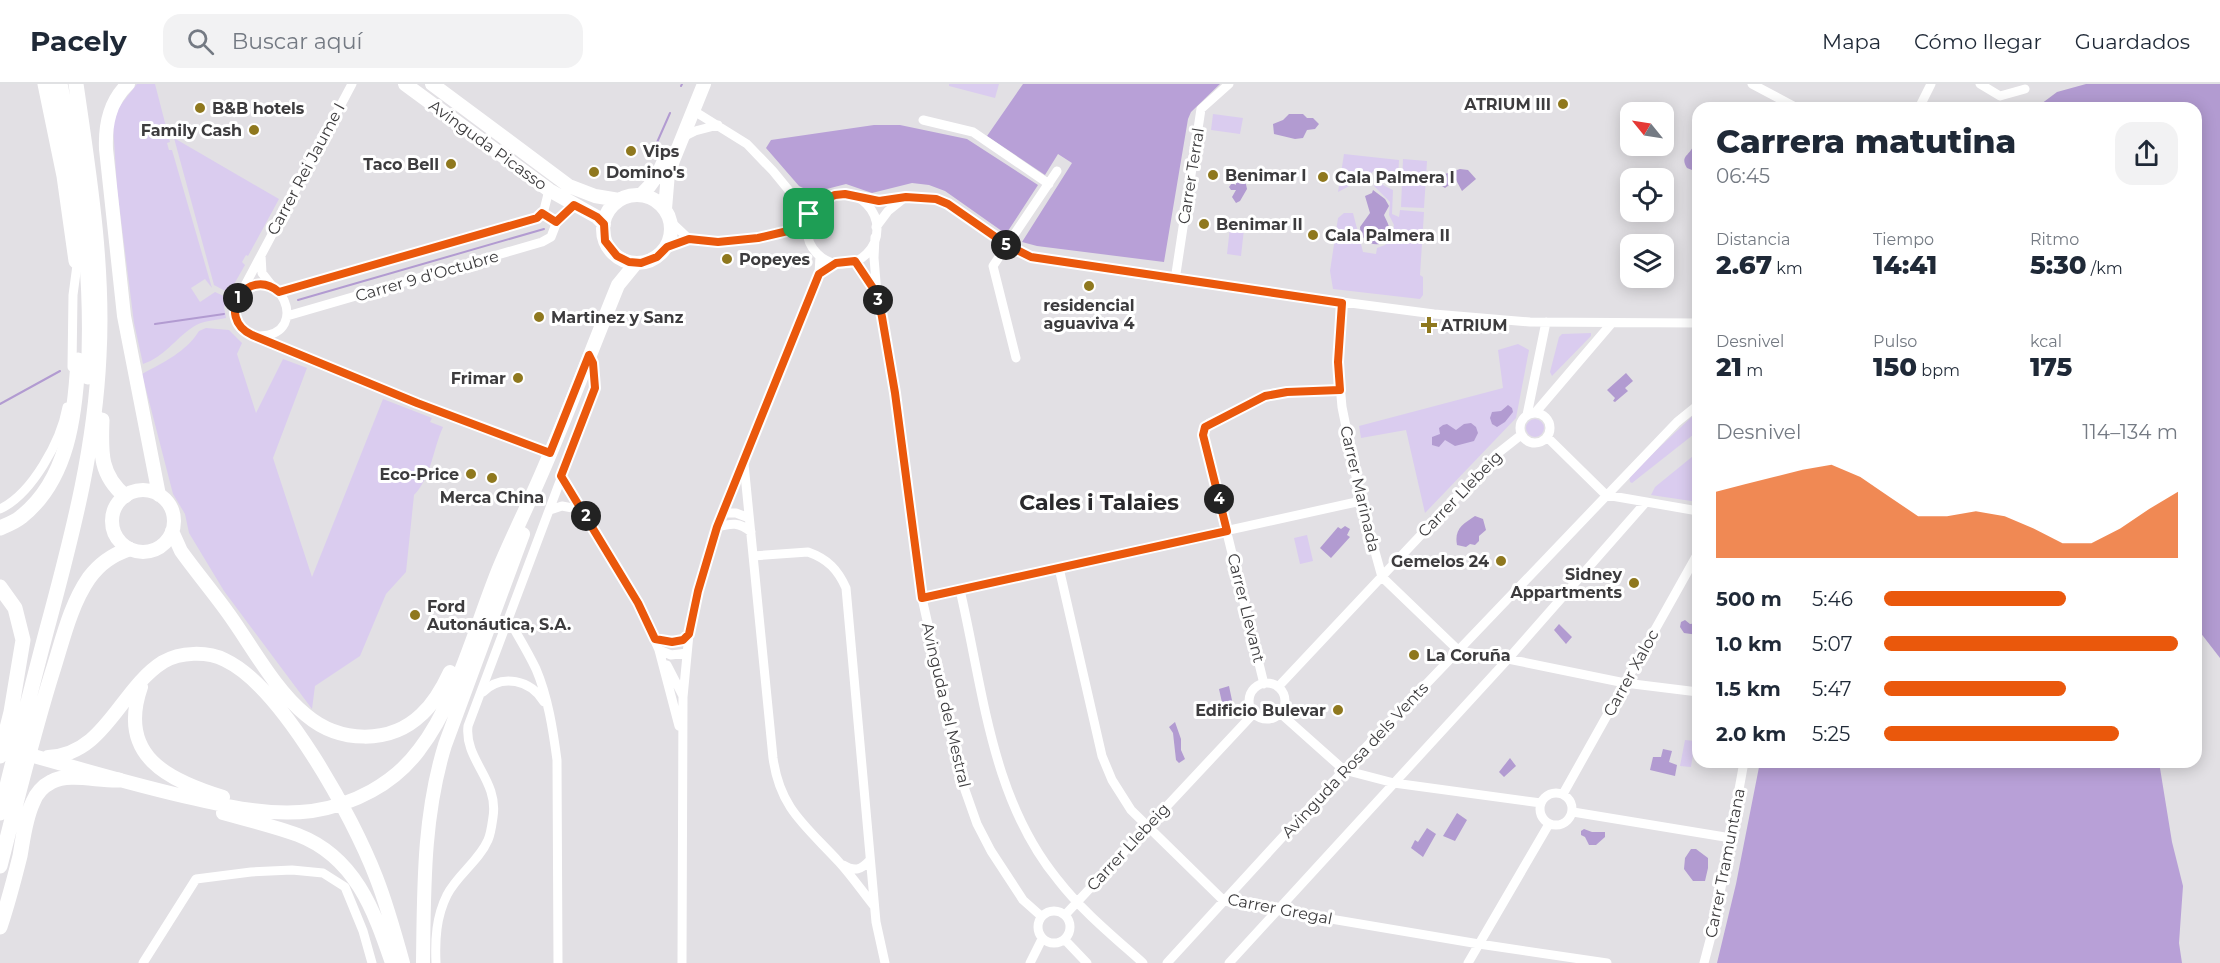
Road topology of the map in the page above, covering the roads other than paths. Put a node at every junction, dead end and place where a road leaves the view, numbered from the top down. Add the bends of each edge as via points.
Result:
1 (45, 84) edge
2 (60, 84) edge
3 (76, 84) edge
4 (128, 84) edge
5 (352, 84) edge
6 (405, 84) edge
7 (432, 84) edge
8 (695, 84) edge
9 (704, 84) edge
10 (1229, 84) edge
11 (1752, 84) edge
12 (1931, 84) edge
13 (1980, 84) edge
14 (2025, 89) dead end
15 (1780, 99) junction
16 (1782, 102) edge
17 (1786, 102) edge
18 (1922, 102) edge
19 (694, 111) junction
20 (923, 120) dead end
21 (718, 125) junction
22 (682, 137) junction
23 (1057, 171) dead end
24 (1048, 184) junction
25 (549, 190) junction
26 (641, 195) junction
27 (855, 196) junction
28 (906, 197) junction
29 (619, 200) junction
30 (823, 200) junction
31 (796, 201) junction
32 (574, 205) junction
33 (665, 209) junction
34 (542, 213) junction
35 (809, 216) junction
36 (556, 222) junction
37 (671, 222) junction
38 (604, 224) junction
39 (792, 230) junction
40 (876, 232) junction
41 (807, 235) junction
42 (689, 239) junction
43 (1007, 245) junction
44 (667, 247) junction
45 (261, 255) junction
46 (617, 256) junction
47 (820, 256) junction
48 (855, 261) junction
49 (636, 263) junction
50 (836, 263) junction
51 (77, 265) junction
52 (819, 274) junction
53 (1175, 280) junction
54 (618, 285) junction
55 (276, 289) junction
56 (877, 294) junction
57 (240, 295) junction
58 (1342, 303) junction
59 (100, 316) junction
60 (286, 316) junction
61 (1546, 322) junction
62 (1692, 322) edge
63 (1611, 324) junction
64 (281, 327) junction
65 (260, 336) junction
66 (293, 352) junction
67 (589, 355) junction
68 (1016, 358) dead end
69 (1340, 390) junction
70 (1692, 410) edge
71 (1531, 414) junction
72 (1521, 435) junction
73 (1547, 436) junction
74 (547, 460) junction
75 (744, 461) junction
76 (561, 476) junction
77 (159, 495) junction
78 (1606, 495) junction
79 (125, 496) junction
80 (1361, 501) junction
81 (1646, 502) junction
82 (0, 509) edge
83 (550, 510) junction
84 (583, 510) junction
85 (1692, 510) edge
86 (723, 513) junction
87 (749, 518) junction
88 (717, 527) junction
89 (0, 528) edge
90 (172, 531) junction
91 (1227, 531) junction
92 (751, 532) junction
93 (129, 549) junction
94 (753, 556) junction
95 (1692, 564) edge
96 (501, 565) junction
97 (1059, 568) junction
98 (1382, 577) junction
99 (0, 587) edge
100 (960, 590) junction
101 (922, 598) junction
102 (51, 614) junction
103 (509, 620) junction
104 (689, 634) junction
105 (655, 639) junction
106 (659, 650) junction
107 (1459, 651) junction
108 (687, 652) junction
109 (1508, 659) junction
110 (263, 664) junction
111 (143, 681) junction
112 (1625, 683) junction
113 (1264, 684) junction
114 (1278, 687) junction
115 (1692, 691) edge
116 (480, 695) junction
117 (683, 697) junction
118 (547, 706) junction
119 (1254, 713) junction
120 (1280, 713) junction
121 (682, 737) junction
122 (0, 747) edge
123 (0, 756) edge
124 (40, 758) junction
125 (1743, 768) edge
126 (1344, 770) junction
127 (119, 780) junction
128 (1394, 783) junction
129 (159, 791) junction
130 (1563, 794) junction
131 (1541, 803) junction
132 (274, 812) junction
133 (1572, 812) junction
134 (0, 813) edge
135 (346, 813) junction
136 (1549, 824) junction
137 (1146, 827) junction
138 (1731, 838) junction
139 (870, 860) junction
140 (841, 864) junction
141 (0, 866) edge
142 (1224, 901) junction
143 (1077, 902) junction
144 (874, 906) junction
145 (1276, 910) junction
146 (1065, 915) junction
147 (1041, 916) junction
148 (0, 927) edge
149 (1042, 939) junction
150 (1065, 940) junction
151 (1479, 944) junction
152 (143, 963) edge
153 (372, 963) edge
154 (392, 963) edge
155 (403, 963) edge
156 (423, 963) edge
157 (436, 963) edge
158 (558, 963) edge
159 (682, 963) edge
160 (885, 963) edge
161 (1030, 963) edge
162 (1087, 963) edge
163 (1143, 963) edge
164 (1167, 963) edge
165 (1229, 963) edge
166 (1468, 963) edge
167 (1607, 963) edge
168 (1704, 963) edge

1 - 51 highway
2 - 102 highway via 84,229 89,361 86,414
3 - 59 highway via 95,226
4 - 77 main road via 113,103 105,127 106,149 123,316
5 - 45 street, Carrer Rei Jaume I
6 - 25 main road, Avinguda Picasso
7 - 29 main road, Avinguda Picasso via 569,186
8 - 26 main road via 659,173
9 - 19 main road
10 - 53 street, Carrer Terral via 1201,109
11 - 15 street
12 - 18 street
13 - 14 street via 2000,96
15 - 16 street
15 - 17 street
19 - 21 street
19 - 22 main road
20 - 24 street via 973,132
21 - 22 street
21 - 31 street via 747,144
22 - 33 main road via 668,173
23 - 24 street
24 - 43 street
25 - 32 main road, Avinguda Picasso
25 - 34 street
26 - 29 main road
26 - 33 main road
27 - 28 street via 879,201
27 - 30 street via 835,195
27 - 40 street via 870,209
28 - 40 street via 888,211
28 - 43 street via 948,204
29 - 38 main road via 609,210
30 - 31 street
30 - 35 street
31 - 35 street
32 - 36 street, Carrer 9 d’Octubre
32 - 38 main road, Avinguda Picasso
33 - 37 main road
34 - 36 street
34 - 55 street, Carrer 9 d’Octubre via 537,218
35 - 39 street
35 - 41 street
36 - 60 street, Carrer 9 d’Octubre via 550,237 542,242
37 - 42 street
37 - 44 main road
38 - 46 main road via 605,241
39 - 41 street
39 - 42 street via 718,242
40 - 48 street via 871,247
40 - 56 street, Avinguda del Mestral via 873,258
41 - 47 street
42 - 44 street
43 - 53 street via 1031,257
43 - 68 street via 993,266
44 - 49 main road via 655,258
45 - 55 street, Carrer Rei Jaume I via 262,273
45 - 57 street, Carrer Rei Jaume I
46 - 49 main road
46 - 54 main road
47 - 50 street
47 - 52 street
48 - 50 street
48 - 56 street, Avinguda del Mestral
49 - 54 main road
50 - 52 street
51 - 82 street via 72,371 65,417 51,454 31,482
51 - 89 highway via 76,397 66,452 46,491 20,517
52 - 75 street
53 - 58 street
54 - 67 main road
55 - 57 street via 254,285
55 - 60 street via 286,303
56 - 101 street, Avinguda del Mestral via 895,393
57 - 65 street via 235,308 237,321 246,331
58 - 61 street
58 - 69 street, Carrer Marinada
59 - 79 highway via 104,353 103,461 109,480
59 - 102 highway via 90,447
60 - 64 street
61 - 63 street
61 - 71 street
62 - 63 street
63 - 71 street
64 - 65 street
64 - 66 street
65 - 66 street
66 - 74 street
67 - 74 main road
67 - 76 street via 595,388
69 - 80 street, Carrer Marinada
69 - 91 street, Carrer Llevant via 1265,396 1205,427 1203,435
70 - 78 street, Avinguda Rosa dels Vents
71 - 72 street via 1520,426
71 - 73 street via 1547,419
72 - 73 street via 1533,443
72 - 98 street, Carrer Llebeig via 1497,454
73 - 78 street
74 - 96 main road
74 - 156 main road via 435,778 424,867
75 - 86 street
75 - 87 street
76 - 83 street
76 - 84 street
77 - 79 main road via 142,490
77 - 90 main road via 172,510
78 - 81 street
78 - 107 street, Avinguda Rosa dels Vents
79 - 93 main road via 115,508 112,523 118,540
80 - 91 street
80 - 98 street, Carrer Marinada
81 - 85 street
81 - 109 street
83 - 84 street via 562,506
83 - 103 street
84 - 105 street
86 - 87 street
86 - 88 street
87 - 92 street
88 - 92 street via 732,523
88 - 104 street
90 - 93 main road via 166,542 153,551
90 - 110 main road via 187,559
91 - 97 street
91 - 113 street, Carrer Llevant
92 - 94 street
93 - 141 highway via 99,566 74,607 37,721
94 - 139 street via 808,552 817,555 833,566 846,588
94 - 140 street via 778,785 795,815
95 - 112 street, Carrer Xaloc
96 - 110 main road via 485,589 443,687 423,714 393,732 350,736 319,725 294,704
96 - 132 main road via 458,676 428,738 407,765 355,800 312,811
97 - 100 street
97 - 137 street, Carrer Gregal via 1106,768 1124,801
98 - 107 street
98 - 114 street, Carrer Llebeig
99 - 123 highway via 15,608 23,640
100 - 101 street
100 - 143 street via 1006,790 1035,849
101 - 147 street, Avinguda del Mestral via 970,807 1007,878
102 - 134 highway
103 - 116 street
103 - 118 street via 535,668
104 - 105 street via 672,642
104 - 108 street
105 - 106 street
106 - 108 street via 671,655
106 - 117 street
106 - 121 street
107 - 109 street
107 - 126 street, Avinguda Rosa dels Vents
108 - 117 street
109 - 112 street
109 - 128 street
110 - 135 main road via 329,771
111 - 124 main road via 82,748 62,757
111 - 132 main road via 136,700 135,723 140,744 152,762 171,777 209,793
111 - 135 main road via 164,662 194,654 224,659 268,696 295,730
112 - 115 street
112 - 130 street, Carrer Xaloc
113 - 114 street
113 - 119 street via 1254,689 1250,698
114 - 120 street via 1285,699
116 - 118 street via 501,682 521,681 540,695
116 - 157 street via 467,734 471,752 492,791 494,814 488,839 446,896 435,936
117 - 121 street
118 - 158 street via 557,760
119 - 120 street via 1270,719
119 - 137 street, Carrer Llebeig
120 - 126 street
121 - 159 street
122 - 124 main road
124 - 127 main road
125 - 138 street, Carrer Tramuntana
126 - 128 street
126 - 142 street, Avinguda Rosa dels Vents
127 - 129 main road
127 - 148 highway via 72,777 52,781 40,790 28,817
128 - 131 street
128 - 145 street
129 - 132 main road
129 - 154 main road via 299,835 335,856 352,874 369,904
130 - 131 street via 1548,795
130 - 133 street via 1571,801
131 - 136 street via 1540,813
133 - 136 street via 1564,824
133 - 138 street
135 - 155 main road via 375,874
136 - 151 street
137 - 142 street, Carrer Gregal
137 - 143 street, Carrer Llebeig
138 - 168 street, Carrer Tramuntana
139 - 140 street via 858,870
139 - 144 street
140 - 144 street
142 - 145 street, Carrer Gregal
142 - 164 street, Avinguda Rosa dels Vents
143 - 146 street, Carrer Llebeig
143 - 163 street
144 - 160 street
145 - 151 street, Carrer Gregal
145 - 165 street
146 - 147 street via 1053,911
146 - 150 street via 1070,930
147 - 149 street via 1037,926
149 - 150 street via 1051,944
149 - 161 street
150 - 162 street
151 - 166 street
151 - 167 street, Carrer Gregal
152 - 153 street via 196,879 292,870 323,873 345,887

